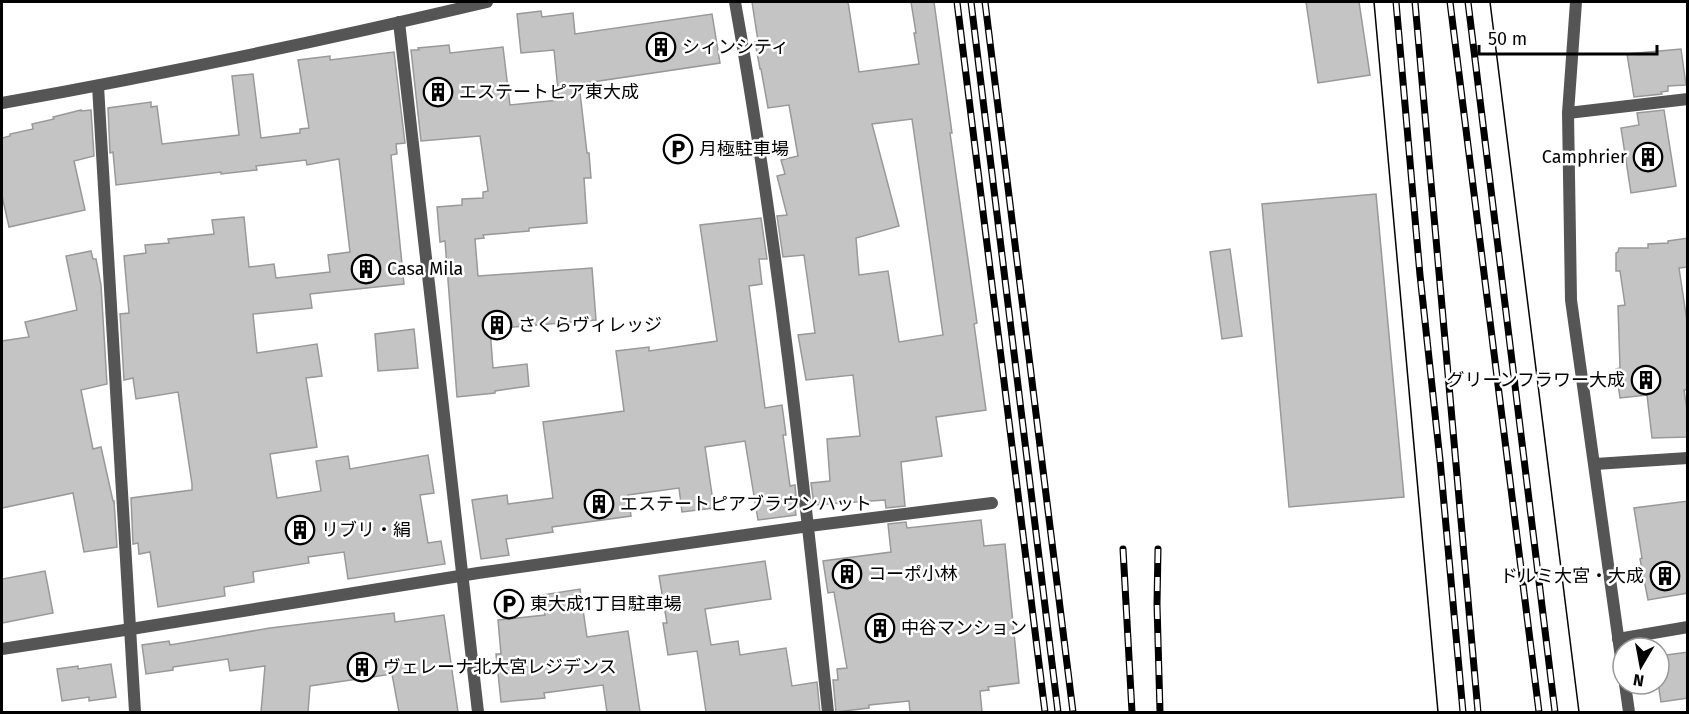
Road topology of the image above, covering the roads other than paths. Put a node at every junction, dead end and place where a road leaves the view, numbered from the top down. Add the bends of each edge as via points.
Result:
1 (487, 2) edge
2 (735, 2) edge
3 (1576, 2) edge
4 (399, 22) junction
5 (98, 86) junction
6 (1688, 99) edge
7 (2, 103) edge
8 (1568, 114) junction
9 (1688, 458) edge
10 (1595, 464) junction
11 (992, 503) dead end
12 (809, 526) junction
13 (462, 575) junction
14 (1688, 627) edge
15 (130, 629) junction
16 (1618, 636) edge
17 (1636, 636) edge
18 (2, 648) edge
19 (1627, 696) edge
20 (135, 712) edge
21 (478, 712) edge
22 (828, 712) edge
23 (1629, 712) edge

1 - 4 street
2 - 12 street via 778,268
3 - 8 street
4 - 5 street
4 - 13 street
5 - 7 street
5 - 15 street
6 - 8 street
8 - 10 street via 1571,300
9 - 10 street
10 - 16 street
11 - 12 street
12 - 13 street
12 - 22 street
13 - 15 street
13 - 21 street
14 - 17 street
15 - 18 street
15 - 20 street
19 - 23 street

